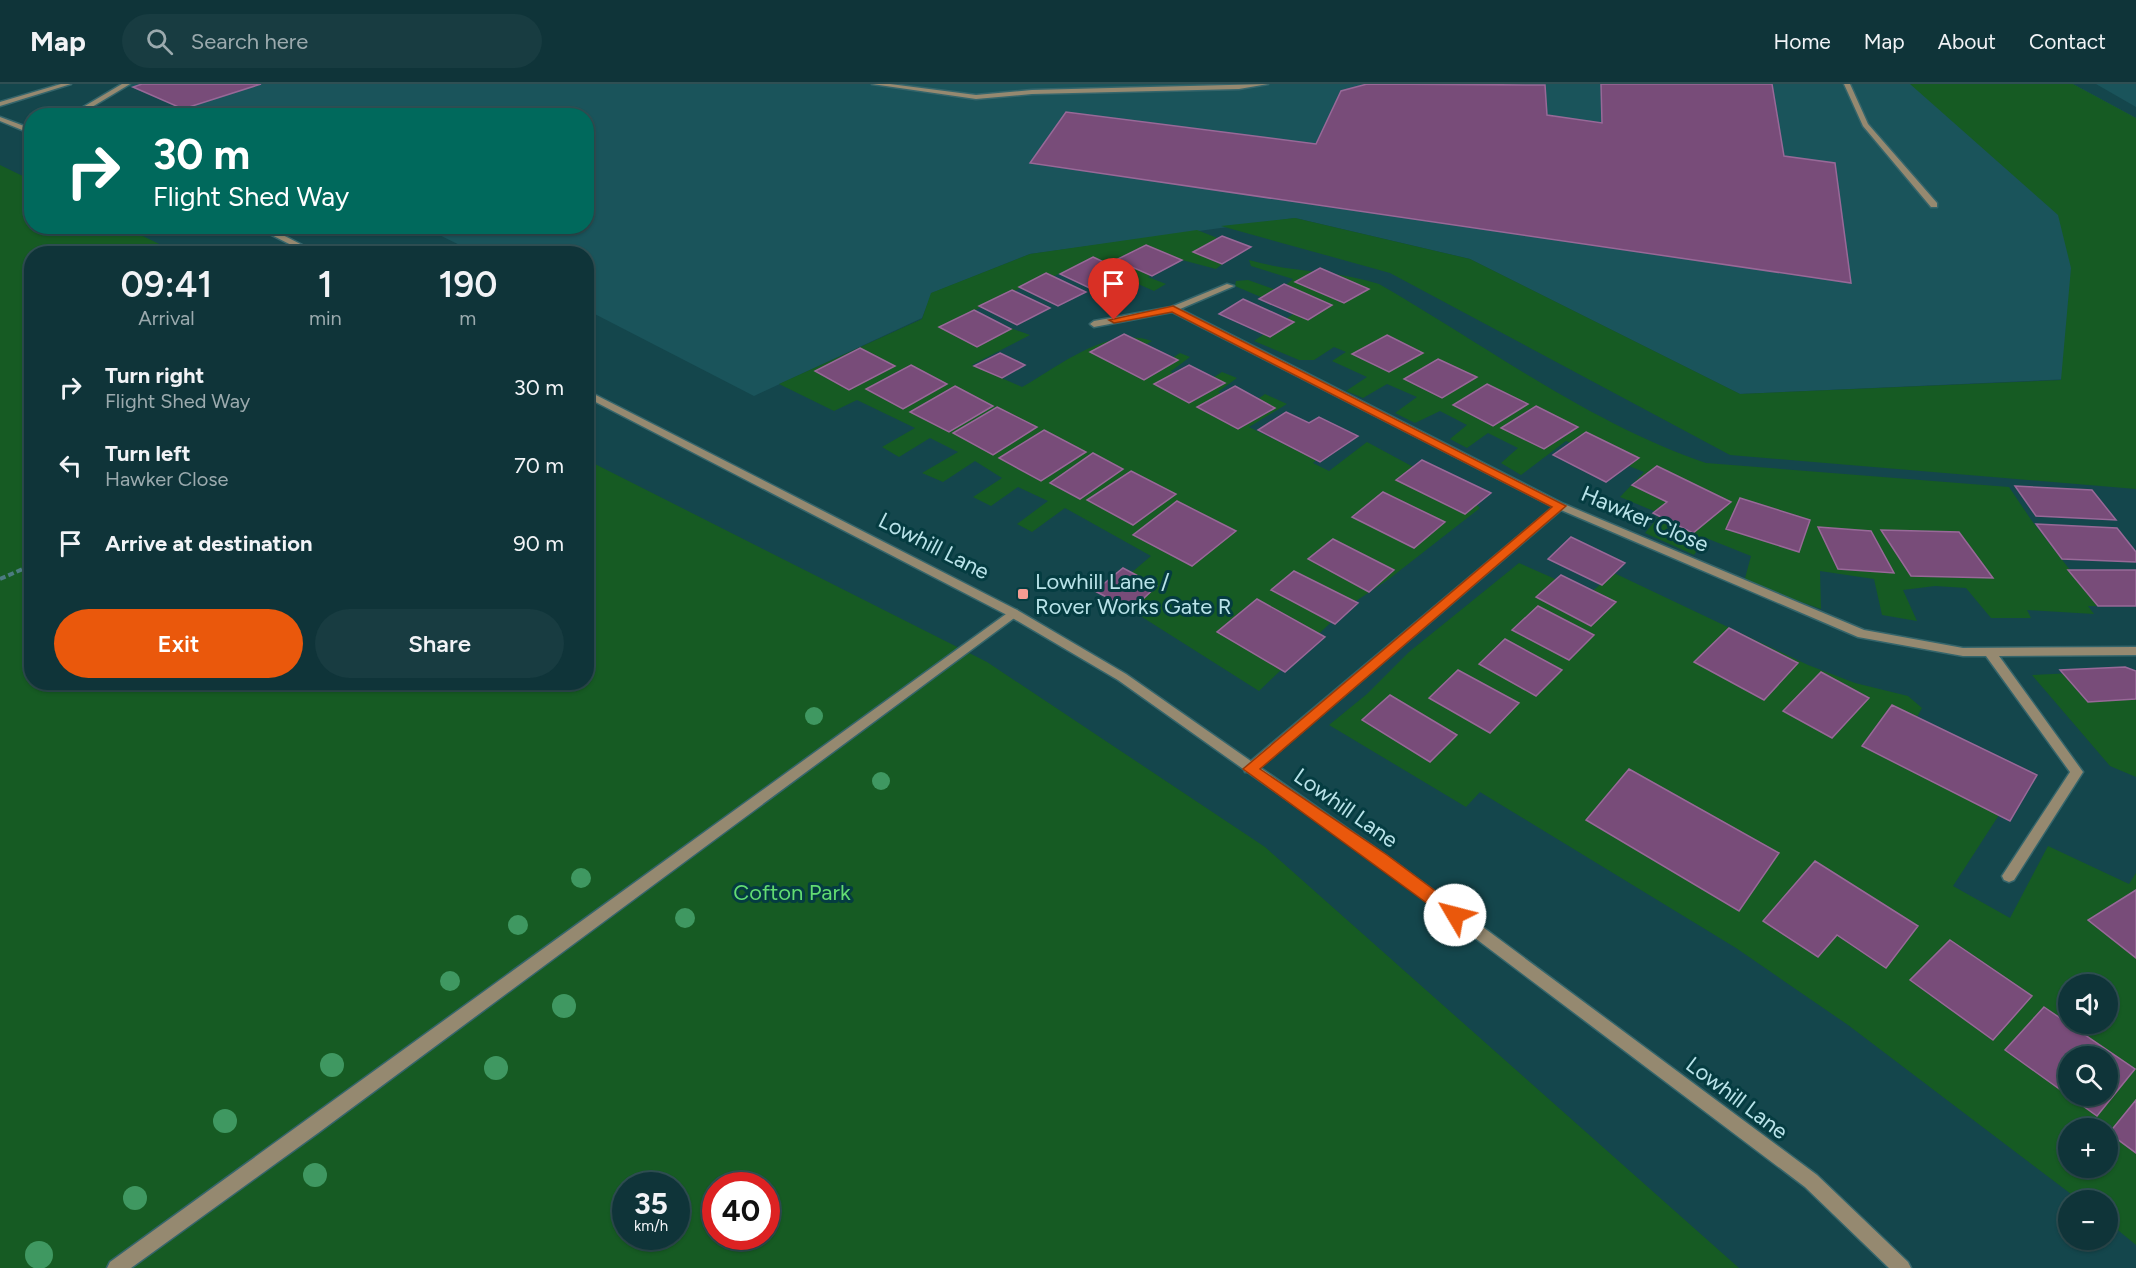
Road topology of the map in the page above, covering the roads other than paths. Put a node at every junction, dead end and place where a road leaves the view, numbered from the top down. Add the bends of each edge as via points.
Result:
1 (68, 84) edge
2 (127, 84) edge
3 (875, 84) edge
4 (1265, 84) edge
5 (1847, 84) edge
6 (0, 104) edge
7 (85, 108) edge
8 (0, 119) edge
9 (24, 129) edge
10 (1934, 206) dead end
11 (275, 234) edge
12 (299, 246) edge
13 (1230, 286) dead end
14 (1173, 309) junction
15 (1094, 324) dead end
16 (594, 397) edge
17 (1560, 506) junction
18 (1013, 613) junction
19 (1989, 651) junction
20 (2136, 651) edge
21 (1250, 769) junction
22 (2009, 876) dead end
23 (116, 1268) edge
24 (1902, 1268) edge

1 - 6 street
2 - 7 street
3 - 4 street via 976,97
5 - 10 street via 1864,125
8 - 9 street
11 - 12 street
13 - 14 street
14 - 15 street
14 - 17 street, Hawker Close
16 - 18 street, Lowhill Lane
17 - 19 street, Hawker Close via 1862,634 1963,652
17 - 21 street
18 - 21 street, Lowhill Lane via 1122,677
18 - 23 street
19 - 20 street, Hawker Close
19 - 22 street via 2078,772
21 - 24 street, Lowhill Lane via 1382,860 1810,1181

